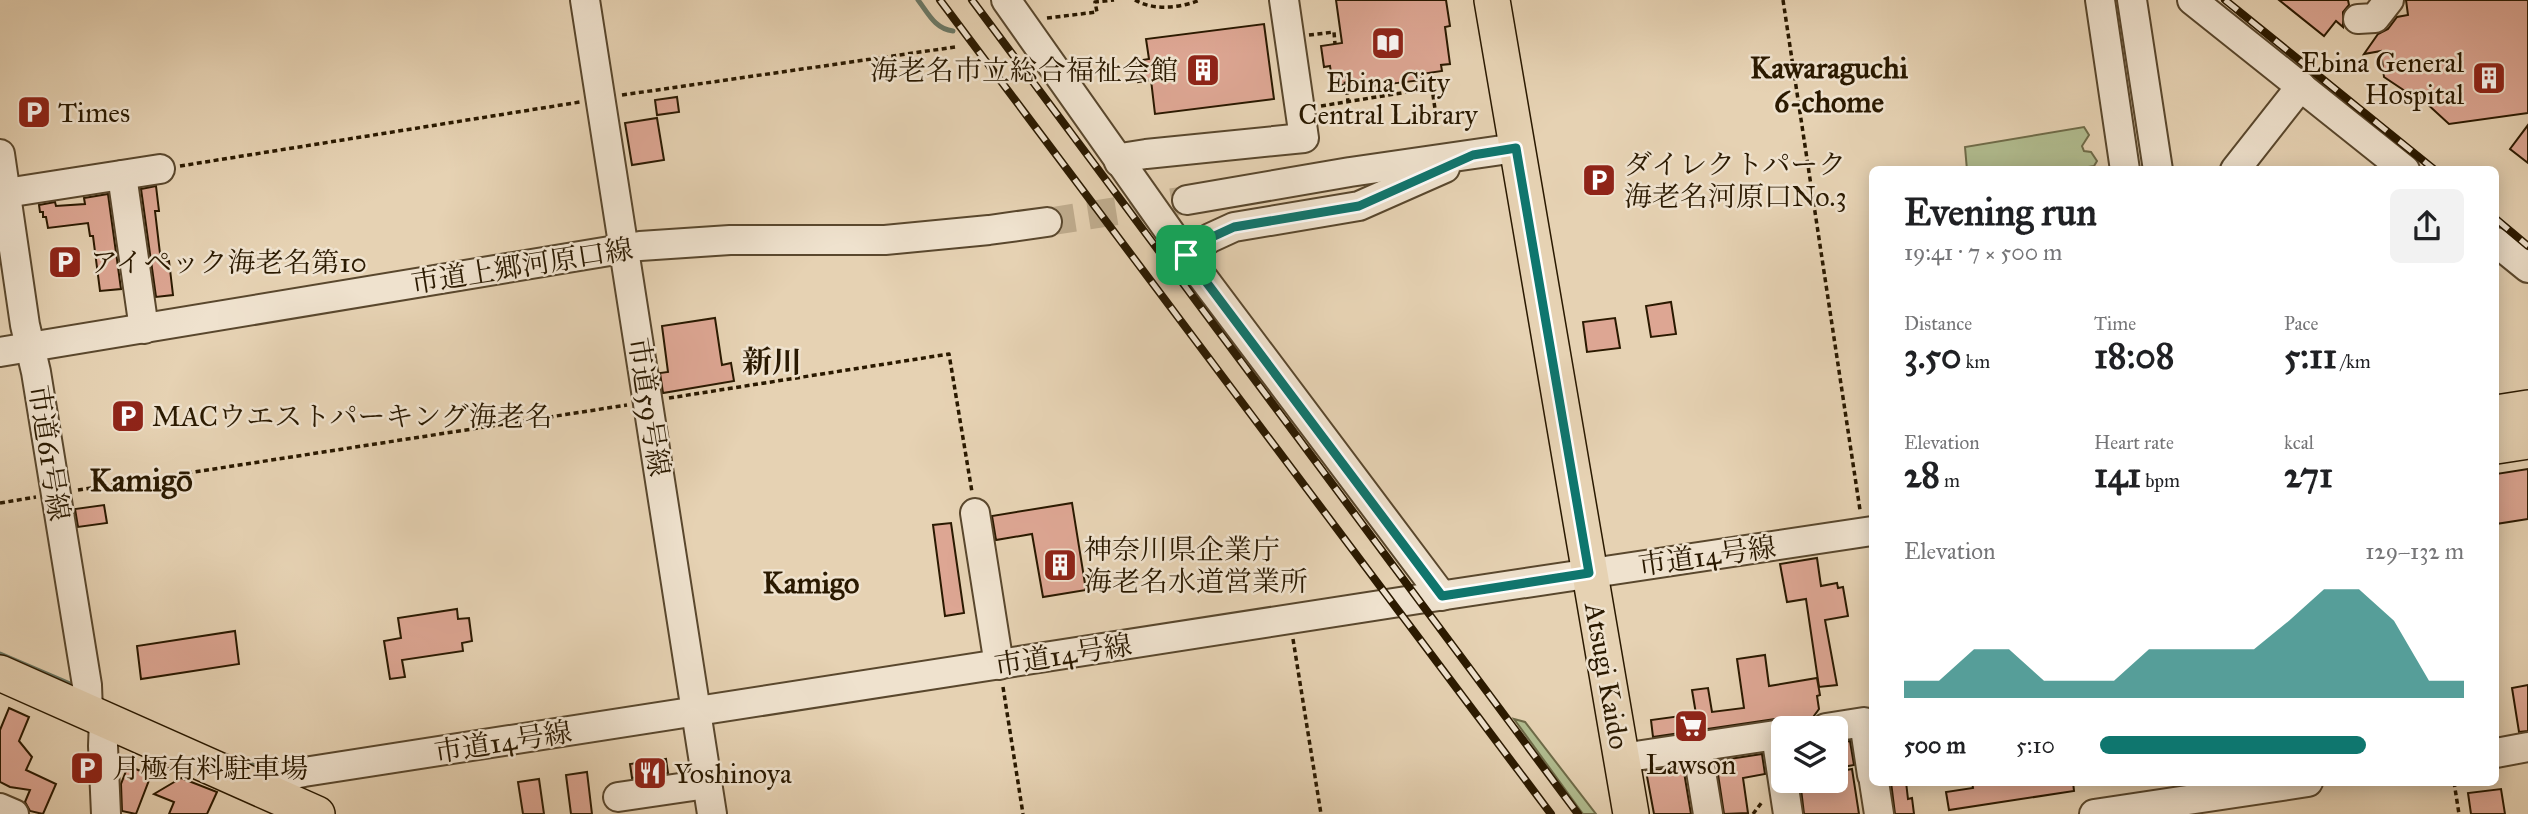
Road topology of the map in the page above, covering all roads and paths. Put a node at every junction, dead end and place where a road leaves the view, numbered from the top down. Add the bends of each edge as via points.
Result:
1 (585, 0) edge
2 (1006, 0) edge
3 (1114, 0) edge
4 (1135, 0) edge
5 (1200, 0) edge
6 (1284, 0) edge
7 (1477, 0) edge
8 (1783, 0) edge
9 (2100, 0) edge
10 (2133, 0) edge
11 (2192, 0) edge
12 (2389, 0) edge
13 (1494, 16) edge
14 (2358, 19) dead end
15 (1038, 20) dead end
16 (1307, 35) dead end
17 (1335, 44) dead end
18 (955, 47) dead end
19 (1344, 74) dead end
20 (2301, 86) junction
21 (600, 99) junction
22 (1348, 101) junction
23 (1318, 106) dead end
24 (1437, 123) dead end
25 (1516, 148) junction
26 (0, 154) edge
27 (1473, 155) junction
28 (1119, 162) junction
29 (2124, 166) edge
30 (2157, 166) edge
31 (2238, 166) edge
32 (2400, 166) edge
33 (160, 169) joint
34 (122, 175) junction
35 (6, 193) junction
36 (1187, 200) tunnel mouth
37 (1047, 222) tunnel mouth
38 (2499, 244) edge
39 (624, 248) junction
40 (1186, 255) junction
41 (2528, 268) edge
42 (144, 329) junction
43 (29, 348) junction
44 (0, 352) edge
45 (648, 402) junction
46 (2528, 408) edge
47 (2499, 413) edge
48 (2528, 442) edge
49 (2499, 446) edge
50 (55, 494) junction
51 (0, 503) edge
52 (975, 513) joint
53 (1868, 532) edge
54 (1589, 573) junction
55 (1442, 596) junction
56 (1290, 620) junction
57 (999, 664) junction
58 (0, 673) edge
59 (697, 712) junction
60 (96, 715) junction
61 (1848, 725) edge
62 (1771, 736) edge
63 (1698, 747) junction
64 (2528, 747) edge
65 (2499, 752) edge
66 (1869, 755) edge
67 (1622, 758) junction
68 (707, 784) junction
69 (256, 786) junction
70 (1875, 786) edge
71 (2285, 786) edge
72 (2455, 786) edge
73 (1786, 793) edge
74 (618, 797) dead end
75 (2223, 797) edge
76 (0, 808) edge
77 (13, 814) edge
78 (106, 814) edge
79 (317, 814) edge
80 (712, 814) edge
81 (1023, 814) edge
82 (1321, 814) edge
83 (1631, 814) edge
84 (1708, 814) edge
85 (1788, 814) edge
86 (1879, 814) edge
87 (2094, 814) edge
88 (2459, 814) edge

1 - 21 street, 市道59号線
2 - 28 street
3 - 15 path via 1096,2 1097,12
4 - 5 path via 1157,7
6 - 28 street via 1304,138 1146,154
7 - 13 street
8 - 53 path
9 - 29 street
10 - 30 street
11 - 20 street
12 - 14 street via 2375,18
13 - 25 main road, Atsugi Kaido
16 - 17 path via 1334,32
18 - 21 path
19 - 22 path
20 - 31 street
20 - 32 street
21 - 33 path
21 - 39 street, 市道59号線
22 - 23 path
22 - 24 path via 1432,88
25 - 27 street
25 - 54 main road, Atsugi Kaido
26 - 35 street, 市道61号線
27 - 36 street
27 - 40 street via 1359,206 1234,227
28 - 40 street
33 - 34 street
34 - 35 street
34 - 42 street
35 - 43 street, 市道61号線
37 - 39 street, 市道上郷河原口線 via 885,240 730,240
38 - 41 street
39 - 42 street, 市道上郷河原口線
39 - 45 street, 市道59号線
40 - 55 street
42 - 43 street, 市道上郷河原口線
43 - 44 street, 市道上郷河原口線
43 - 50 street, 市道61号線
45 - 50 path
45 - 52 path via 949,354
45 - 59 street, 市道59号線
46 - 47 main road
48 - 49 main road
50 - 51 path
50 - 60 street, 市道61号線
52 - 57 street
53 - 54 street, 市道14号線
54 - 55 street, 市道14号線
54 - 67 main road, Atsugi Kaido
55 - 56 street, 市道14号線
56 - 57 street, 市道14号線
56 - 82 path
57 - 59 street, 市道14号線
57 - 81 path
58 - 60 main road
59 - 68 street, 市道59号線
59 - 69 street, 市道14号線 via 297,774
60 - 69 main road
60 - 78 street, 市道61号線 via 103,746
61 - 66 street via 1864,722
62 - 63 street
63 - 67 street
63 - 84 street
64 - 65 street
67 - 83 main road, Atsugi Kaido
68 - 74 street
68 - 80 street, 市道59号線
69 - 79 main road
70 - 86 street
71 - 75 street
72 - 88 path
73 - 85 street
75 - 87 street
76 - 77 street

